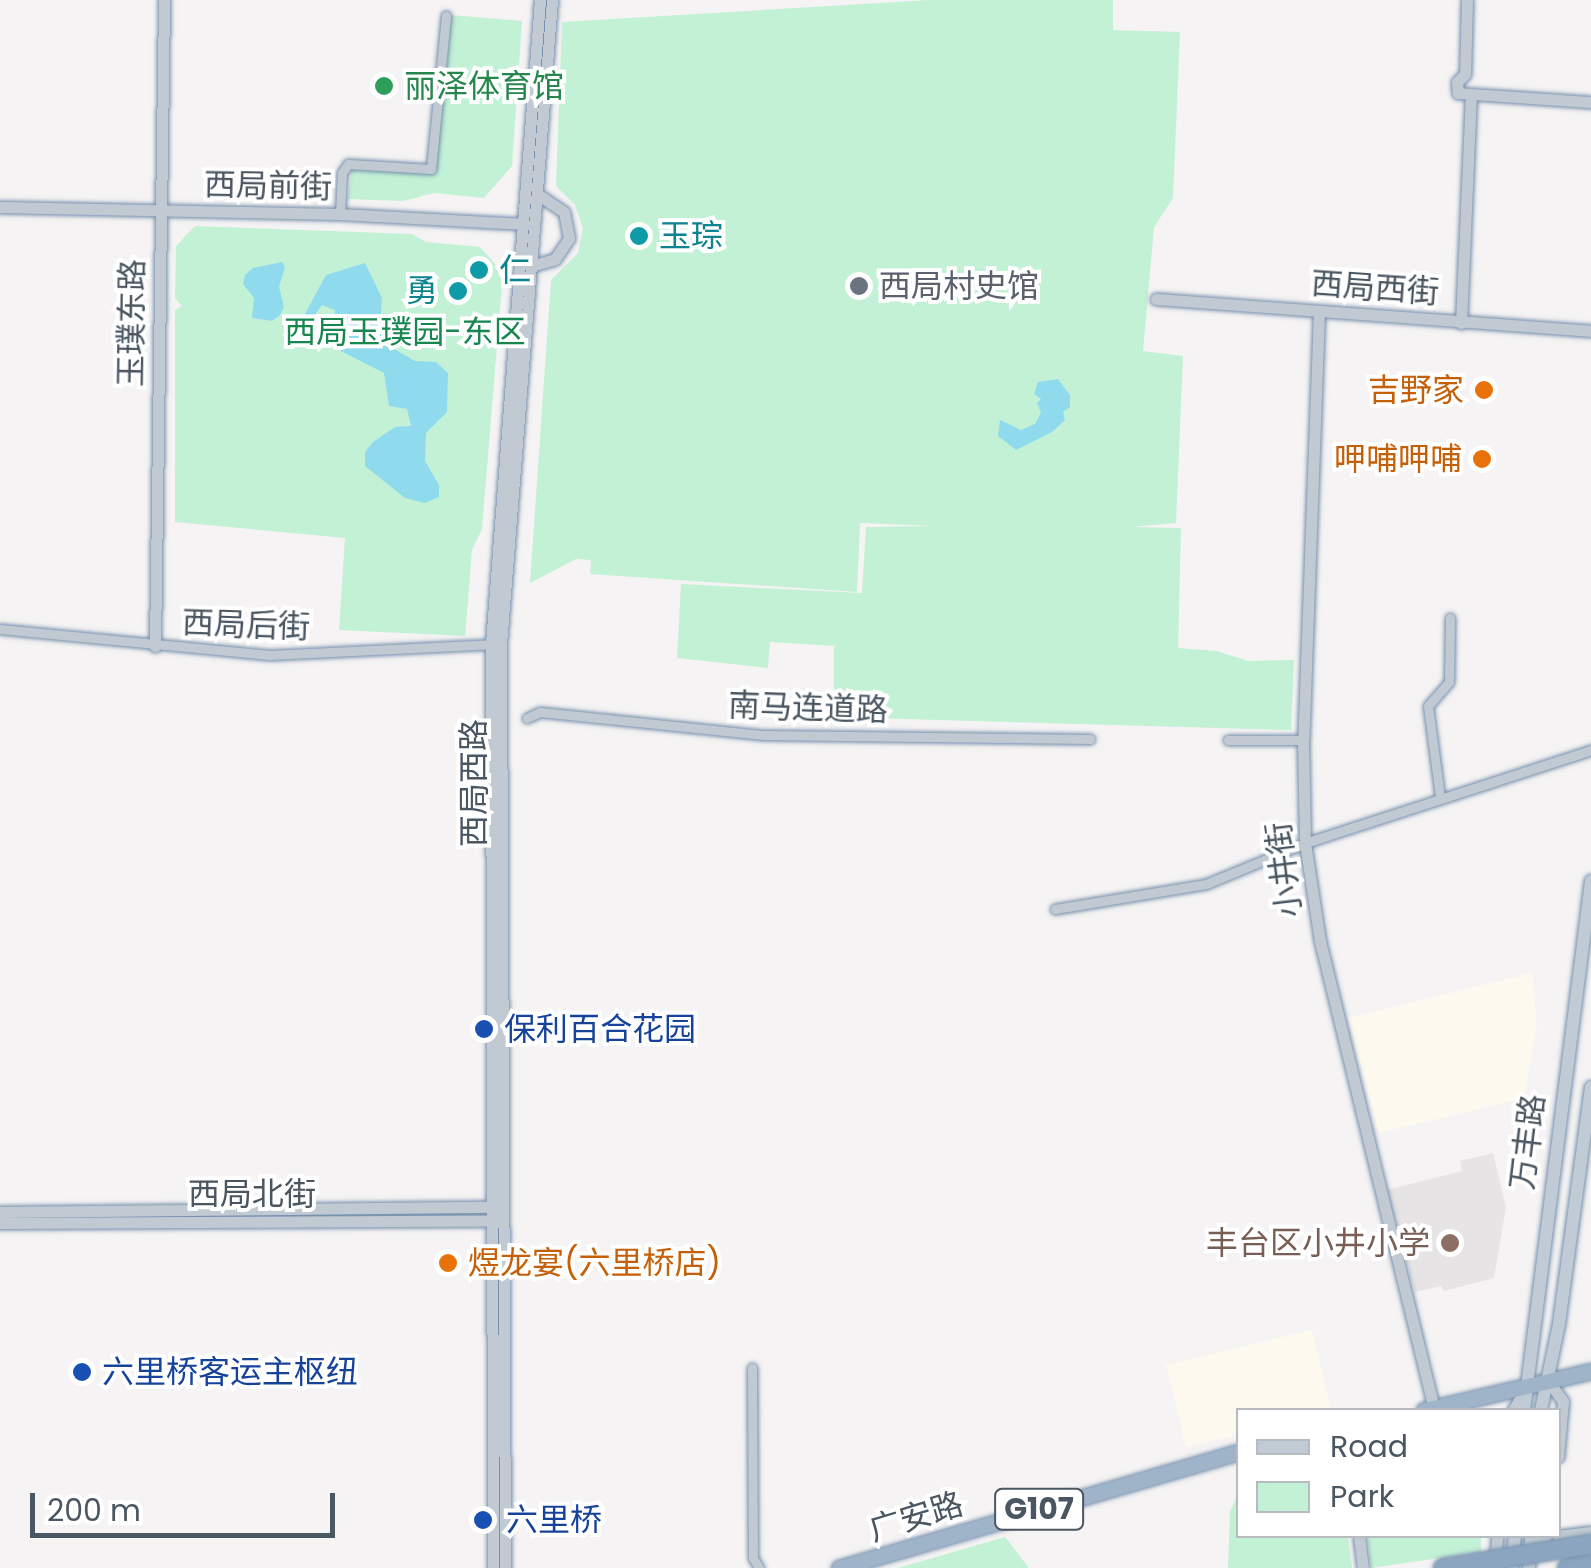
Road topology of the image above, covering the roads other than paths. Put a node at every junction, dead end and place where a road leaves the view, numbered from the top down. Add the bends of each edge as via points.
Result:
1 (164, 0) edge
2 (540, 0) edge
3 (552, 0) edge
4 (1467, 0) edge
5 (446, 16) dead end
6 (1471, 95) junction
7 (1591, 102) edge
8 (537, 194) junction
9 (0, 208) edge
10 (161, 211) junction
11 (340, 214) junction
12 (528, 224) junction
13 (531, 266) junction
14 (1156, 299) dead end
15 (1319, 312) junction
16 (1461, 323) junction
17 (1591, 331) edge
18 (1450, 618) dead end
19 (0, 628) edge
20 (491, 644) junction
21 (156, 646) junction
22 (527, 718) dead end
23 (1090, 739) dead end
24 (1228, 740) dead end
25 (1303, 740) junction
26 (1591, 750) edge
27 (1440, 797) junction
28 (1306, 843) junction
29 (1591, 881) edge
30 (1055, 909) dead end
31 (1591, 1087) edge
32 (0, 1212) edge
33 (499, 1214) junction
34 (0, 1223) edge
35 (1533, 1317) junction
36 (1559, 1324) junction
37 (752, 1368) dead end
38 (1591, 1371) edge
39 (1549, 1382) junction
40 (1525, 1390) junction
41 (1428, 1408) edge
42 (1433, 1408) edge
43 (1514, 1408) edge
44 (1524, 1408) edge
45 (1542, 1408) edge
46 (1561, 1423) edge
47 (1236, 1453) edge
48 (1591, 1532) edge
49 (1563, 1536) edge
50 (1359, 1538) edge
51 (1497, 1538) edge
52 (1515, 1538) edge
53 (1530, 1543) edge
54 (1591, 1544) edge
55 (1591, 1564) edge
56 (493, 1568) edge
57 (505, 1568) edge
58 (759, 1568) edge
59 (840, 1568) edge
60 (1364, 1568) edge
61 (1443, 1568) edge
62 (1495, 1568) edge
63 (1512, 1568) edge
64 (1528, 1568) edge
65 (1564, 1568) edge

1 - 10 street, 玉璞东路
2 - 12 street, 西局西路
3 - 8 street, 西局西路
4 - 6 street via 1465,74 1458,93
5 - 11 street via 431,169 348,164
6 - 7 street
6 - 16 street
8 - 12 street, 西局西路
8 - 13 street via 558,206 569,229 562,253
9 - 10 street, 西局前街
10 - 11 street, 西局前街
10 - 21 street, 玉璞东路
11 - 12 street, 西局前街
12 - 13 street, 西局西路
12 - 20 street, 西局西路
13 - 33 street, 西局西路 via 501,644
14 - 15 street, 西局西街
15 - 16 street, 西局西街
15 - 25 street, 小井街
16 - 17 street, 西局西街
18 - 27 street via 1449,682 1428,706
19 - 21 street, 西局后街
20 - 21 street, 西局后街 via 270,654
20 - 33 street, 西局西路
22 - 23 street, 南马连道路 via 540,712 764,736
24 - 25 street
25 - 28 street, 小井街
26 - 27 street
27 - 28 street
28 - 30 street via 1206,884
28 - 41 street, 小井街 via 1320,941
29 - 35 main road, 万丰路
31 - 36 main road, 万丰路
32 - 33 street, 西局北街
33 - 34 street, 西局北街
33 - 56 street, 西局西路
33 - 57 street, 西局西路
35 - 36 main road via 1549,1327
35 - 40 main road, 万丰路
36 - 39 main road, 万丰路
37 - 58 street
38 - 39 highway
39 - 40 highway
39 - 45 main road, 万丰路
39 - 46 street via 1563,1400
40 - 42 highway
40 - 43 street
40 - 44 main road, 万丰路
47 - 59 highway, 广安路 / G107
48 - 49 street
49 - 65 street
50 - 60 street
51 - 62 street
52 - 63 main road
53 - 64 main road
54 - 61 highway, bridge
55 - 65 highway

